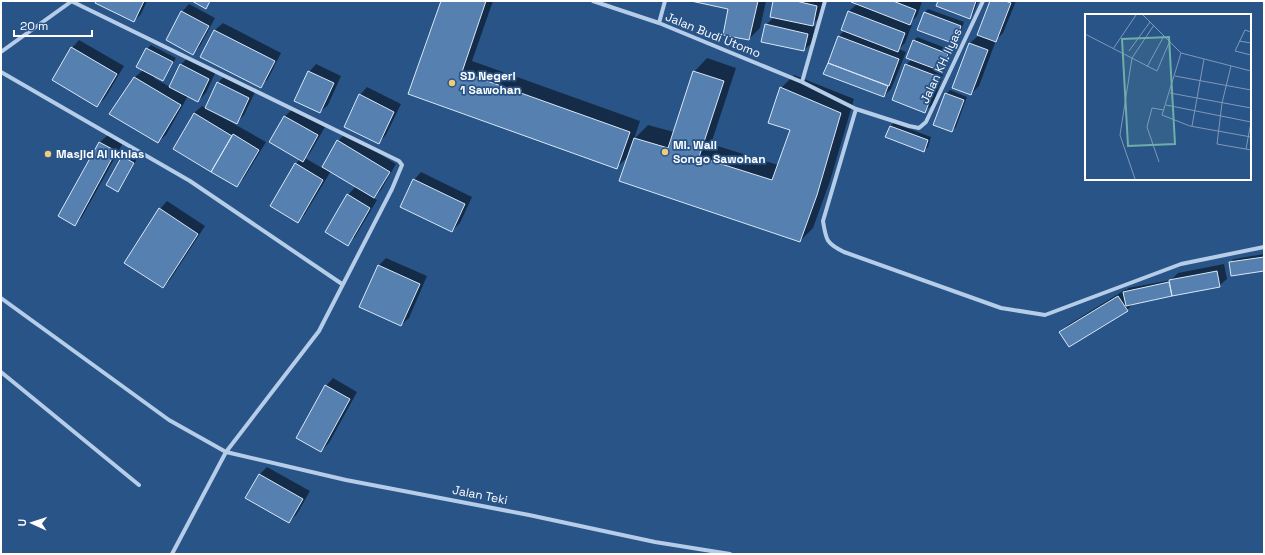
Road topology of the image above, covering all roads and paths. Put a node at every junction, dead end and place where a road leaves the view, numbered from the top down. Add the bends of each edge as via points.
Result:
1 (71, 1) edge
2 (593, 1) edge
3 (665, 1) edge
4 (825, 1) edge
5 (983, 1) edge
6 (659, 24) junction
7 (1, 52) edge
8 (1, 72) edge
9 (802, 82) junction
10 (856, 109) junction
11 (909, 126) joint
12 (1264, 247) edge
13 (342, 284) junction
14 (1, 298) edge
15 (1, 372) edge
16 (226, 452) junction
17 (139, 485) dead end
18 (172, 554) edge
19 (730, 554) edge

1 - 7 street
1 - 13 street via 399,161 402,165 401,170
2 - 6 street, Jalan Budi Utomo
3 - 6 street
4 - 9 street
5 - 11 street, Jalan KH. Ilyas via 926,122 919,128
6 - 9 street, Jalan Budi Utomo
8 - 13 street via 190,181
9 - 10 street, Jalan Budi Utomo
10 - 11 street, Jalan Budi Utomo
10 - 12 street via 823,221 826,239 833,247 844,252 1001,308 1045,315 1181,264
13 - 16 street via 318,331
14 - 16 street, Jalan Teki via 169,420
15 - 17 street
16 - 18 street
16 - 19 street, Jalan Teki via 346,480 655,542

